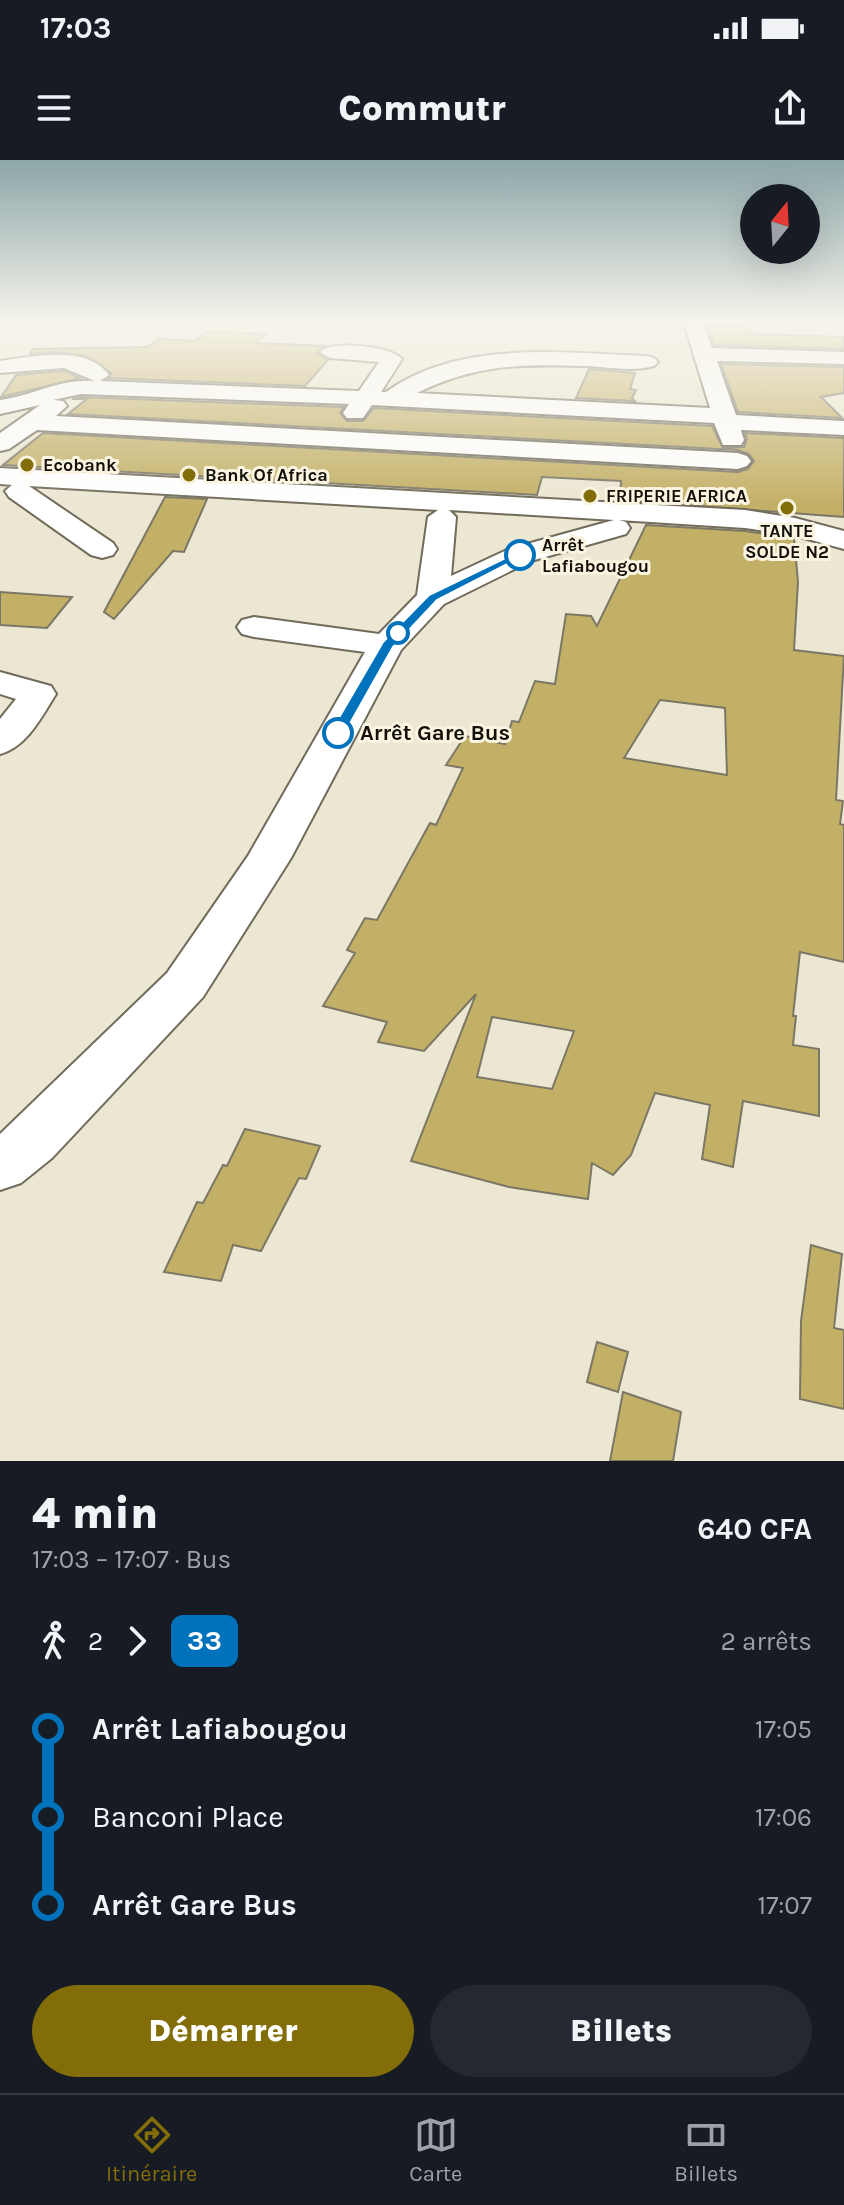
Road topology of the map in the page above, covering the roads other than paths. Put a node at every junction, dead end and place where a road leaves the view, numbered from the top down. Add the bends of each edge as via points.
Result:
1 (73, 384) edge
2 (85, 384) edge
3 (203, 384) edge
4 (382, 384) edge
5 (413, 384) edge
6 (714, 384) edge
7 (377, 398) junction
8 (0, 407) edge
9 (725, 419) junction
10 (31, 422) junction
11 (844, 428) edge
12 (336, 439) junction
13 (1, 443) edge
14 (766, 451) dead end
15 (736, 455) junction
16 (307, 483) junction
17 (6, 486) edge
18 (442, 517) junction
19 (742, 527) junction
20 (616, 528) junction
21 (844, 541) edge
22 (102, 549) dead end
23 (433, 597) junction
24 (254, 627) dead end
25 (387, 645) junction
26 (0, 683) edge
27 (0, 742) edge
28 (0, 1166) edge

1 - 8 street via 27,403
2 - 10 street
3 - 7 street
4 - 7 street
5 - 7 street
6 - 9 street
7 - 9 street
7 - 12 street
9 - 11 street
9 - 15 street
10 - 12 street
10 - 13 street
12 - 15 street
12 - 16 street
14 - 15 street
15 - 19 street
16 - 17 street
16 - 18 street
16 - 19 street
17 - 22 street
18 - 20 street
18 - 23 street
19 - 20 street
19 - 21 street
20 - 23 street via 520,555
23 - 25 street
24 - 25 street
25 - 28 street via 269,858 185,985 32,1142
26 - 27 street via 38,694

